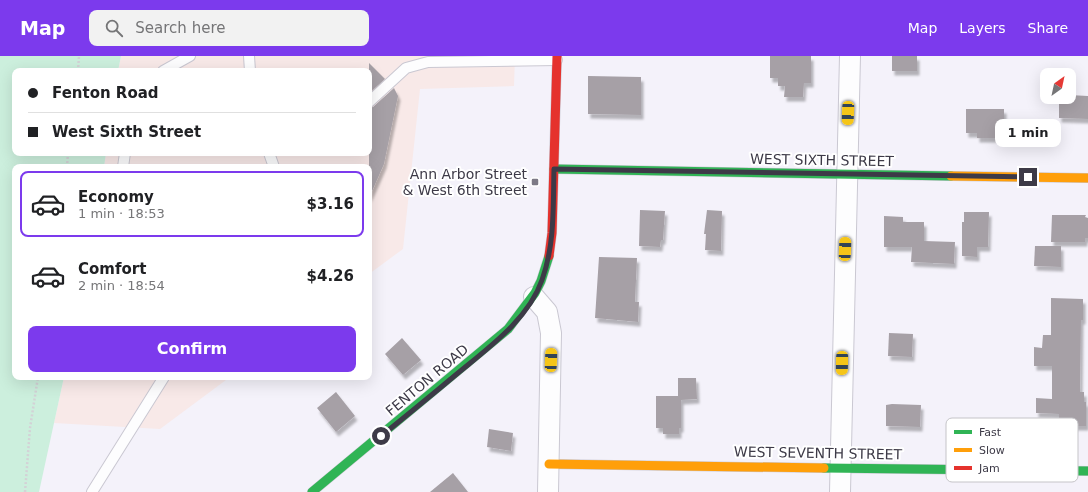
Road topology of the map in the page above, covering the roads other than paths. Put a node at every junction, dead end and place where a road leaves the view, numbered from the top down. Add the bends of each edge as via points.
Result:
1 (190, 56) edge
2 (249, 56) edge
3 (850, 56) edge
4 (557, 58) edge
5 (168, 68) edge
6 (250, 68) edge
7 (372, 99) edge
8 (554, 169) junction
9 (847, 174) junction
10 (1088, 178) edge
11 (534, 297) junction
12 (162, 380) edge
13 (548, 464) junction
14 (840, 468) junction
15 (946, 469) edge
16 (1078, 471) edge
17 (1088, 471) edge
18 (92, 492) edge
19 (312, 492) edge
20 (548, 492) edge
21 (840, 492) edge

1 - 5 lane
2 - 6 lane
3 - 9 street
4 - 7 lane via 428,62 406,68
4 - 8 street, FENTON ROAD
8 - 9 street, WEST SIXTH STREET
8 - 11 street, FENTON ROAD via 550,253 542,281
9 - 10 street, WEST SIXTH STREET
9 - 14 street
11 - 13 street via 547,312 551,325
11 - 19 street, FENTON ROAD via 495,342
12 - 18 lane
13 - 14 street, WEST SEVENTH STREET
13 - 20 street
14 - 15 street, WEST SEVENTH STREET
14 - 21 street
16 - 17 street, WEST SEVENTH STREET

